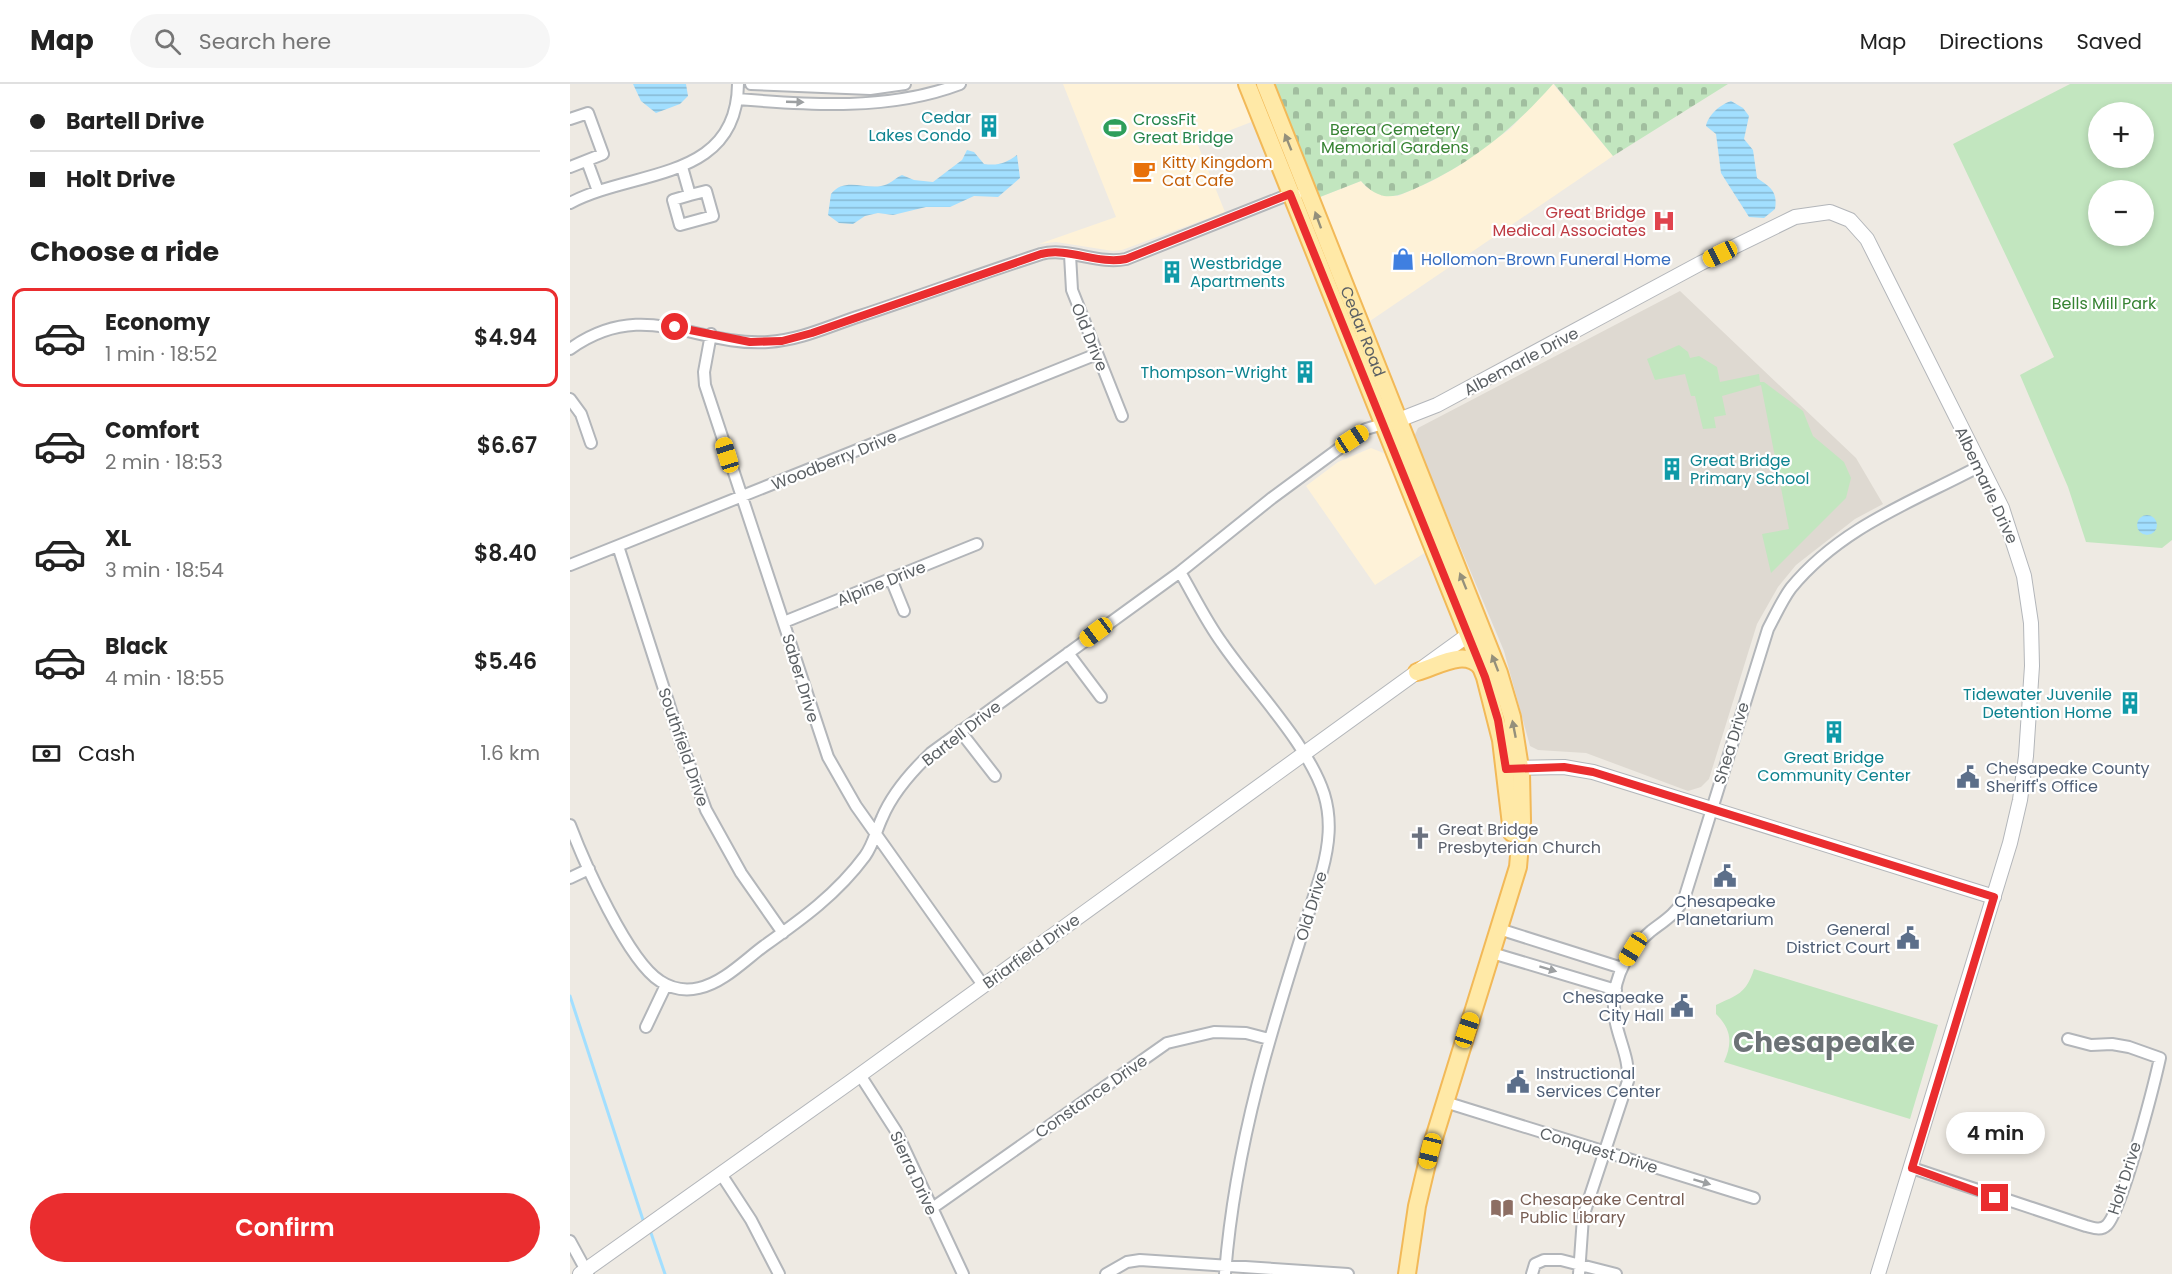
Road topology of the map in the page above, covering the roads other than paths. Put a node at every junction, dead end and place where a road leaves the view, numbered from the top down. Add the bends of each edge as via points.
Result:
1 (738, 84) edge
2 (751, 84) edge
3 (905, 84) edge
4 (960, 84) edge
5 (1247, 84) edge
6 (1266, 89) edge
7 (737, 99) junction
8 (570, 119) edge
9 (587, 161) junction
10 (570, 167) edge
11 (682, 167) junction
12 (598, 191) junction
13 (1290, 194) junction
14 (690, 195) dead end
15 (1309, 196) junction
16 (570, 203) edge
17 (1070, 255) junction
18 (711, 334) junction
19 (570, 349) edge
20 (1097, 354) junction
21 (570, 399) edge
22 (1122, 416) dead end
23 (1391, 423) junction
24 (591, 443) dead end
25 (1980, 466) junction
26 (741, 497) junction
27 (977, 544) dead end
28 (618, 546) junction
29 (570, 565) edge
30 (1180, 573) junction
31 (891, 579) junction
32 (904, 611) dead end
33 (784, 622) junction
34 (1476, 635) junction
35 (1068, 653) junction
36 (1481, 667) junction
37 (1417, 672) junction
38 (1101, 697) dead end
39 (960, 731) junction
40 (1304, 755) junction
41 (1513, 768) junction
42 (995, 776) dead end
43 (1711, 810) junction
44 (570, 825) edge
45 (876, 833) junction
46 (589, 870) junction
47 (570, 878) edge
48 (1994, 897) junction
49 (1499, 929) junction
50 (783, 933) junction
51 (1492, 952) junction
52 (1622, 968) junction
53 (666, 985) junction
54 (983, 985) junction
55 (1616, 990) junction
56 (646, 1027) dead end
57 (1269, 1039) junction
58 (2068, 1039) dead end
59 (860, 1075) junction
60 (1445, 1102) junction
61 (1606, 1153) junction
62 (1912, 1168) junction
63 (721, 1174) junction
64 (1751, 1197) dead end
65 (931, 1209) junction
66 (570, 1241) edge
67 (1225, 1270) edge
68 (1579, 1270) edge
69 (584, 1273) edge
70 (779, 1274) edge
71 (963, 1274) edge
72 (1106, 1274) edge
73 (1348, 1274) edge
74 (1407, 1274) edge
75 (1532, 1274) edge
76 (1616, 1274) edge
77 (1878, 1274) edge

1 - 7 street
2 - 3 street via 870,89
7 -> 4 street via 886,103 919,98
5 - 13 main road, Cedar Road
15 -> 6 main road, Cedar Road
7 - 11 street via 719,140
8 - 9 street via 588,113 603,154
9 - 10 street
9 - 12 street
11 - 12 street
11 - 14 street
12 - 16 street
13 - 15 street
13 - 17 street via 1126,259 1110,261
13 - 23 main road, Cedar Road
23 -> 15 main road, Cedar Road
17 - 18 street via 1041,254 797,337 750,342
17 - 20 street, Old Drive via 1072,290
18 - 19 street via 640,324 594,336
18 - 26 street, Saber Drive via 704,379
20 - 22 street, Old Drive
20 - 26 street, Woodberry Drive
21 - 24 street via 581,414
23 - 25 street, Albemarle Drive via 1488,379 1701,263 1795,217 1830,212 1850,220 1867,239
23 - 30 street, Bartell Drive via 1366,429
23 - 34 main road, Cedar Road
25 - 43 street, Shea Drive via 1880,515 1835,543 1789,590 1756,661
25 - 48 street, Albemarle Drive via 2002,508 2019,555 2032,638 2020,800
26 - 28 street, Woodberry Drive
26 - 33 street, Saber Drive
27 - 31 street, Alpine Drive
28 - 29 street, Woodberry Drive
28 - 50 street, Southfield Drive via 706,810 741,873
30 - 35 street, Bartell Drive
30 - 40 street, Old Drive via 1220,641
31 - 32 street
31 - 33 street, Alpine Drive
33 - 45 street, Saber Drive via 828,757 844,788
34 - 36 main road, Cedar Road
34 - 37 street, Briarfield Drive
41 -> 34 main road, Cedar Road via 1506,696
35 - 38 street
35 - 39 street, Bartell Drive
36 - 37 main road via 1475,660 1463,658
36 - 41 main road, Cedar Road
37 - 40 street, Briarfield Drive
39 - 42 street
39 - 45 street, Bartell Drive via 914,771 887,809
40 - 54 street, Briarfield Drive
40 - 57 street, Old Drive via 1324,794 1328,849
41 - 43 street via 1564,767 1593,772
41 - 49 main road, Cedar Road via 1510,891
43 - 48 street
43 - 52 street, Shea Drive via 1680,906 1636,945
44 - 46 street
45 - 50 street, Bartell Drive via 867,853 844,882
45 - 54 street, Saber Drive
46 - 47 street
46 - 53 street via 642,963
48 - 62 street, Albemarle Drive
49 - 51 main road, Cedar Road
49 - 52 street
50 - 53 street, Bartell Drive via 710,985 688,990
51 -> 55 street
51 - 60 main road, Cedar Road
52 - 55 street, Shea Drive
53 - 56 street
54 - 59 street, Briarfield Drive
55 - 61 street, Shea Drive via 1614,1024 1629,1073
57 - 65 street, Constance Drive via 1223,1032 1192,1035 1167,1043
57 - 67 street, Old Drive via 1237,1168
58 - 62 street, Holt Drive via 2129,1047 2160,1058 2115,1210 2105,1227 2086,1226
59 - 63 street, Briarfield Drive
59 - 65 street, Sierra Drive via 896,1131
60 - 61 street, Conquest Drive
60 - 74 main road, Cedar Road via 1417,1206
61 -> 64 street, Conquest Drive
61 - 68 street, Shea Drive via 1583,1217
62 - 77 street, Albemarle Drive
63 - 69 street, Briarfield Drive
63 - 70 street
65 - 71 street, Sierra Drive
66 - 69 street
67 - 72 street via 1140,1260 1127,1262
67 - 73 street
68 - 75 street via 1561,1260 1544,1260 1535,1264
68 - 76 street

